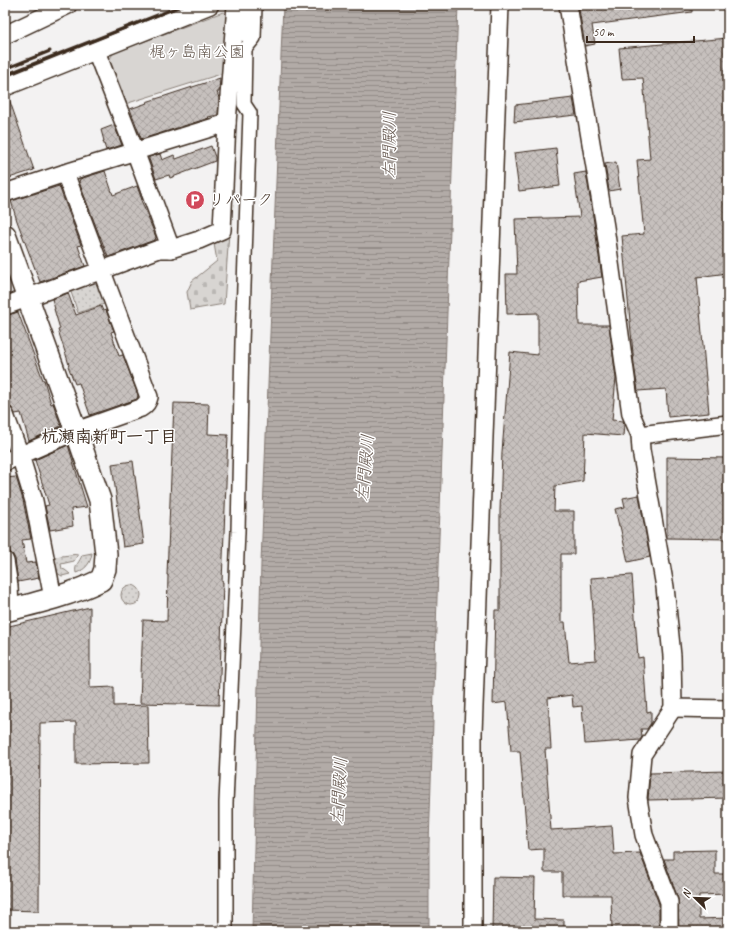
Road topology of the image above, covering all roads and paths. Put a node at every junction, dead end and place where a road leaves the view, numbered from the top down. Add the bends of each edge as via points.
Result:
1 (68, 5) edge
2 (210, 5) edge
3 (236, 5) edge
4 (245, 5) edge
5 (255, 5) edge
6 (500, 5) edge
7 (568, 5) edge
8 (50, 9) edge
9 (5, 35) edge
10 (245, 49) junction
11 (96, 50) junction
12 (5, 87) edge
13 (227, 123) junction
14 (135, 151) junction
15 (65, 173) junction
16 (5, 193) edge
17 (5, 235) edge
18 (171, 249) junction
19 (102, 270) junction
20 (27, 297) junction
21 (5, 306) edge
22 (5, 415) edge
23 (728, 424) edge
24 (76, 431) junction
25 (640, 435) junction
26 (13, 458) edge
27 (5, 561) edge
28 (54, 598) junction
29 (8, 610) edge
30 (673, 708) junction
31 (728, 709) edge
32 (226, 931) edge
33 (473, 931) edge
34 (669, 931) edge

1 - 8 street
2 - 11 street
3 - 13 street
4 - 10 street
5 - 10 street via 254,38
6 - 33 street via 473,733
7 - 25 street via 605,227 631,414
8 - 9 street
10 - 32 street via 244,104 250,113 238,532 226,803
11 - 12 street
11 - 14 street
13 - 14 street
13 - 18 street via 222,230
14 - 15 street
14 - 18 street
15 - 16 street
15 - 19 street
17 - 20 street
18 - 19 street via 159,249
19 - 20 street
19 - 24 street via 149,401 141,408
20 - 21 street
20 - 24 street
22 - 26 street
23 - 25 street
24 - 26 street
24 - 28 street via 100,500 106,554 105,569 101,580
25 - 30 street via 665,587 672,656
26 - 28 street via 34,501
27 - 29 street via 9,586
28 - 29 street
30 - 31 street
30 - 34 street via 642,755 638,798 644,835 669,902

